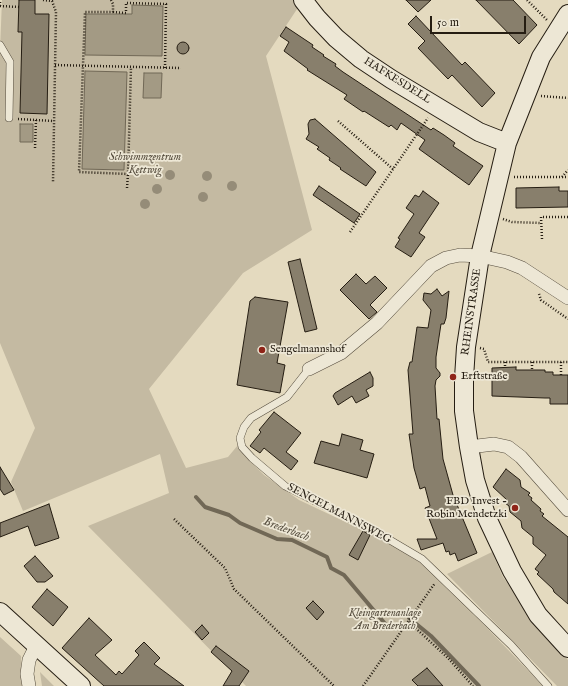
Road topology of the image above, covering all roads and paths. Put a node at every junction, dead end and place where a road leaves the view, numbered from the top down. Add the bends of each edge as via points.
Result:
1 (0, 0) edge
2 (43, 0) edge
3 (53, 0) edge
4 (111, 0) edge
5 (303, 0) edge
6 (527, 0) edge
7 (130, 2) edge
8 (0, 6) edge
9 (19, 7) dead end
10 (112, 12) junction
11 (568, 14) edge
12 (557, 30) junction
13 (0, 45) edge
14 (55, 65) junction
15 (84, 67) junction
16 (131, 68) junction
17 (165, 68) junction
18 (181, 68) dead end
19 (525, 95) junction
20 (568, 98) edge
21 (436, 106) junction
22 (9, 118) joint
23 (36, 120) junction
24 (54, 121) junction
25 (338, 121) dead end
26 (507, 143) junction
27 (35, 148) dead end
28 (393, 170) junction
29 (568, 170) edge
30 (128, 174) junction
31 (498, 176) junction
32 (562, 177) junction
33 (568, 177) edge
34 (53, 182) dead end
35 (127, 188) dead end
36 (489, 214) junction
37 (568, 217) edge
38 (541, 224) junction
39 (350, 232) dead end
40 (542, 238) dead end
41 (480, 256) junction
42 (568, 298) edge
43 (466, 347) junction
44 (505, 362) junction
45 (532, 362) junction
46 (561, 362) junction
47 (568, 362) edge
48 (505, 368) dead end
49 (309, 369) joint
50 (532, 370) dead end
51 (561, 375) dead end
52 (469, 447) junction
53 (568, 510) edge
54 (174, 519) dead end
55 (432, 588) dead end
56 (0, 612) edge
57 (410, 621) junction
58 (36, 646) junction
59 (568, 648) edge
60 (29, 686) edge
61 (81, 686) edge
62 (334, 686) edge
63 (362, 686) edge
64 (473, 686) edge
65 (548, 686) edge

1 - 8 path
2 - 3 path
3 - 14 path via 56,12
4 - 10 path
5 - 21 street, HAFKESDELL via 336,38 361,59
6 - 12 path
7 - 10 path via 126,3 126,13
7 - 17 path via 166,4
8 - 9 path
10 - 15 path via 85,12
11 - 12 street, RHEINSTRASSE
12 - 19 street, RHEINSTRASSE via 541,57
13 - 22 lane via 10,62 11,70
14 - 15 path
14 - 24 path
15 - 16 path
15 - 30 path via 79,172
16 - 17 path
16 - 30 path
17 - 18 path
19 - 20 path
19 - 26 street, RHEINSTRASSE
21 - 26 street, HAFKESDELL via 479,132
21 - 28 path
22 - 23 path
23 - 24 path
23 - 27 path
24 - 34 path
25 - 28 path
26 - 31 street, RHEINSTRASSE
28 - 39 path
29 - 32 path
30 - 35 path
31 - 32 path
31 - 36 street, RHEINSTRASSE
32 - 33 path
36 - 38 path via 512,222
36 - 41 street, RHEINSTRASSE
37 - 38 path via 541,217
38 - 40 path
41 - 42 street, SENGELMANNSWEG via 522,268
41 - 43 street, RHEINSTRASSE
41 - 49 street, SENGELMANNSWEG via 460,255 446,258 432,266 377,323 341,353
43 - 44 path via 484,349 488,362
43 - 52 street, RHEINSTRASSE via 464,411
44 - 45 path
44 - 48 path
45 - 46 path
45 - 50 path
46 - 47 path
46 - 51 path
49 - 65 lane, SENGELMANNSWEG via 287,397 251,418 240,438 242,447 285,486 378,533 422,559 511,645
52 - 53 street via 494,444 508,447 521,457
52 - 59 street, RHEINSTRASSE via 486,518 512,571 538,615
54 - 62 path via 225,568 234,589
55 - 57 path
56 - 58 street
57 - 63 path
57 - 64 path
58 - 60 street via 29,660
58 - 61 street

